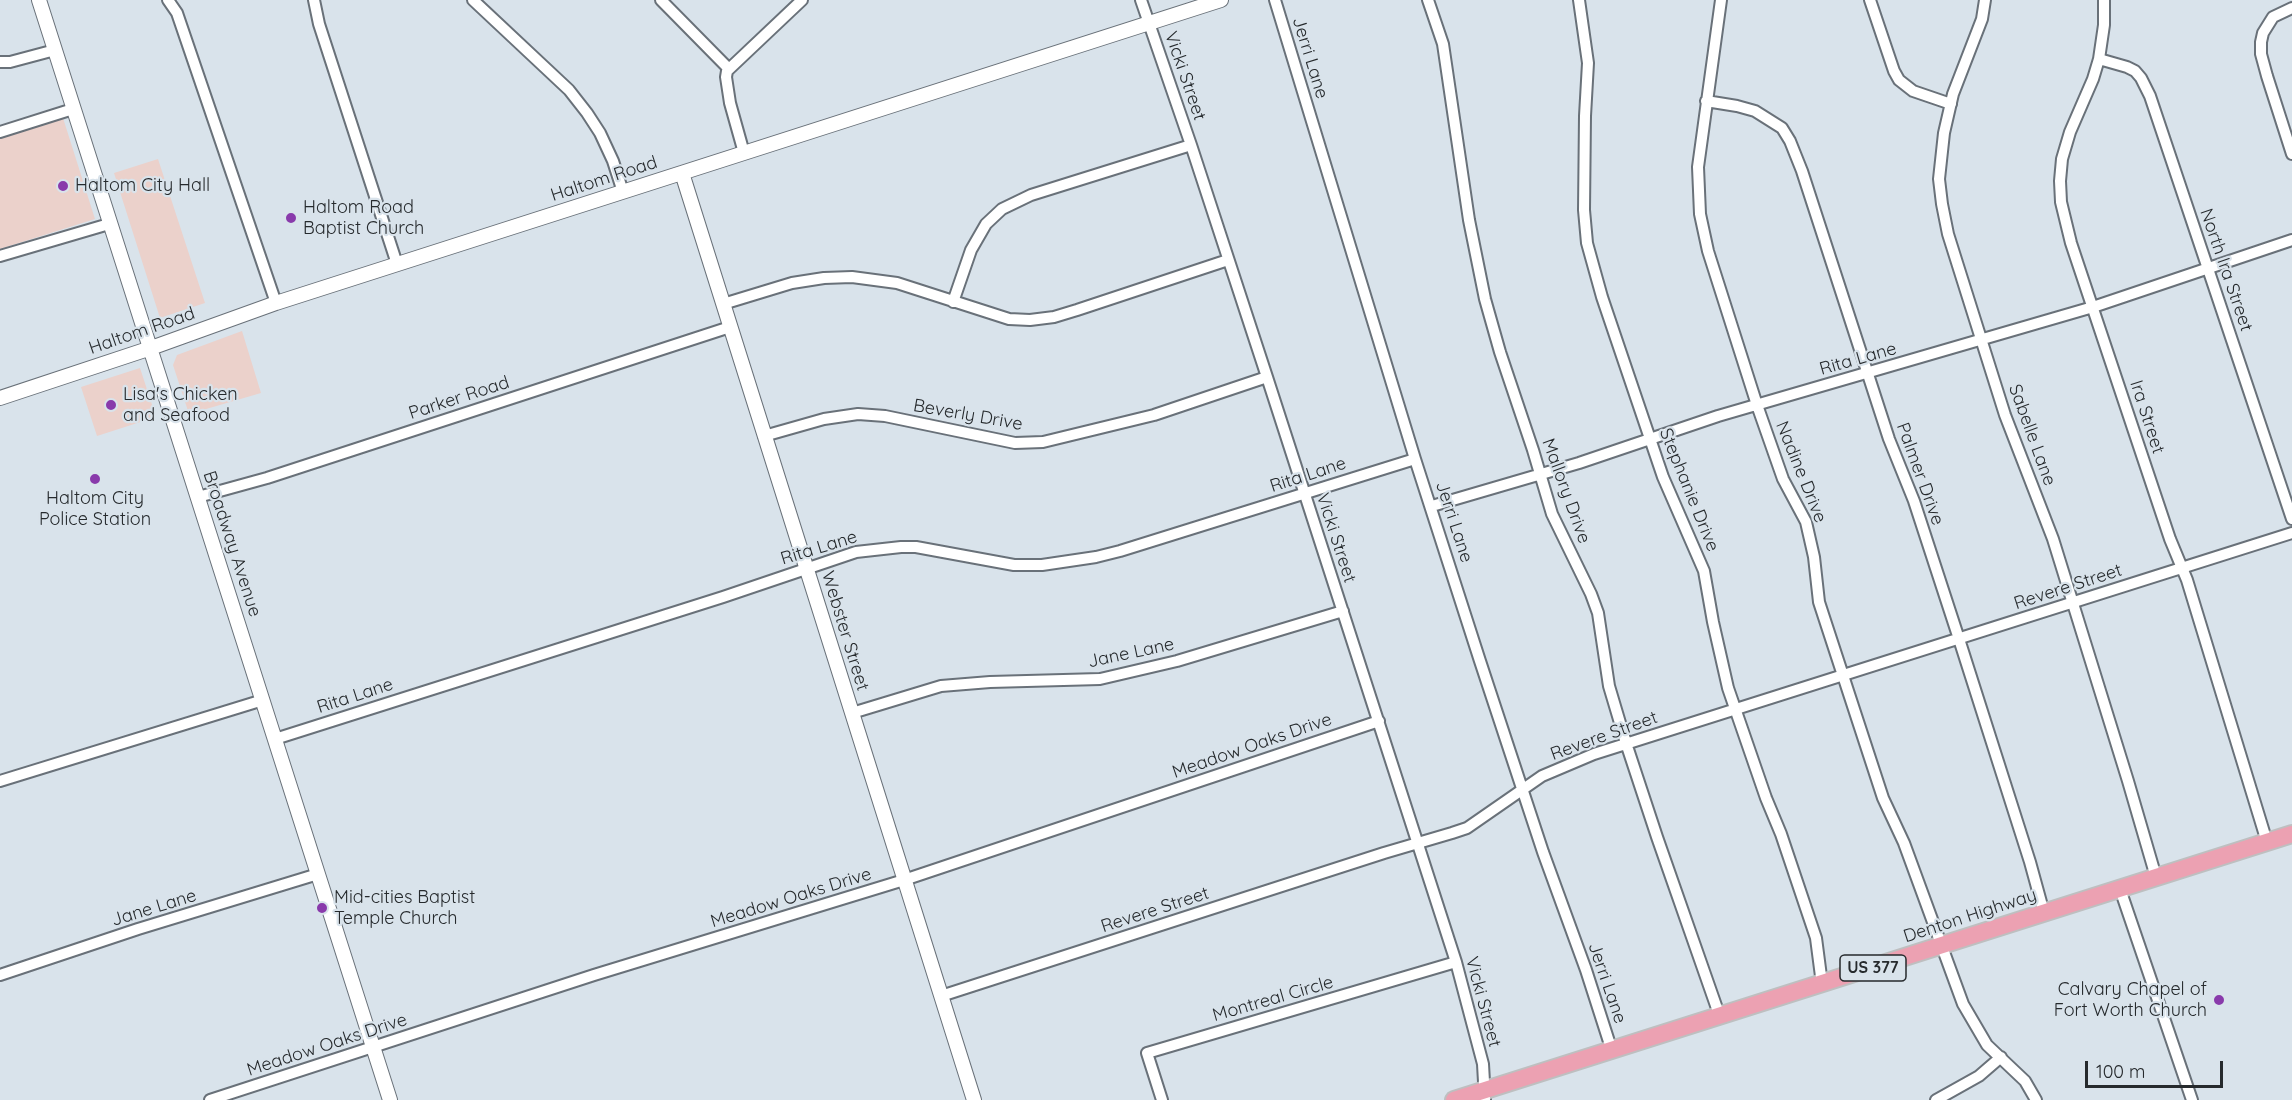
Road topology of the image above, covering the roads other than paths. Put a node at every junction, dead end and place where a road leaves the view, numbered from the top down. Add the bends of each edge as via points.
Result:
1 (39, 0) edge
2 (168, 0) edge
3 (314, 0) edge
4 (473, 0) edge
5 (661, 0) edge
6 (802, 0) edge
7 (1141, 0) edge
8 (1221, 0) edge
9 (1275, 0) edge
10 (1428, 0) edge
11 (1580, 0) edge
12 (1721, 0) edge
13 (1870, 0) edge
14 (1985, 0) edge
15 (2104, 0) edge
16 (2292, 8) edge
17 (1149, 23) junction
18 (55, 50) junction
19 (2099, 59) junction
20 (0, 62) edge
21 (729, 69) junction
22 (1706, 101) junction
23 (1951, 104) junction
24 (73, 109) junction
25 (0, 132) edge
26 (1191, 145) junction
27 (744, 153) junction
28 (2292, 154) edge
29 (682, 173) junction
30 (623, 192) junction
31 (110, 224) junction
32 (2292, 240) edge
33 (0, 256) edge
34 (1228, 260) junction
35 (397, 264) junction
36 (2208, 268) junction
37 (953, 302) junction
38 (276, 303) junction
39 (723, 304) junction
40 (2093, 307) junction
41 (730, 327) junction
42 (1982, 341) junction
43 (151, 348) junction
44 (1868, 373) junction
45 (1267, 376) junction
46 (0, 398) edge
47 (1757, 405) junction
48 (764, 436) junction
49 (1650, 439) junction
50 (1415, 459) junction
51 (1541, 474) junction
52 (1304, 493) junction
53 (198, 497) junction
54 (1432, 506) junction
55 (2292, 519) edge
56 (2292, 533) edge
57 (806, 568) junction
58 (2183, 568) junction
59 (2071, 603) junction
60 (1343, 611) junction
61 (1959, 639) junction
62 (1843, 675) junction
63 (263, 700) junction
64 (1735, 708) junction
65 (852, 713) junction
66 (1379, 721) junction
67 (275, 739) junction
68 (1626, 743) junction
69 (0, 782) edge
70 (1523, 790) junction
71 (2292, 834) edge
72 (2267, 842) junction
73 (1417, 844) junction
74 (318, 874) junction
75 (2156, 877) junction
76 (904, 880) junction
77 (2120, 889) junction
78 (2044, 913) junction
79 (1941, 946) junction
80 (1456, 962) junction
81 (0, 975) edge
82 (1822, 984) junction
83 (941, 996) junction
84 (1720, 1017) junction
85 (373, 1048) junction
86 (1612, 1050) junction
87 (2001, 1057) junction
88 (1485, 1095) edge
89 (210, 1100) edge
90 (390, 1100) edge
91 (974, 1100) edge
92 (1162, 1100) edge
93 (1454, 1100) edge
94 (1936, 1100) edge
95 (2036, 1100) edge
96 (2192, 1100) edge

1 - 18 main road, Broadway Avenue
2 - 38 street via 177,13
3 - 35 street
4 - 30 street via 569,90 587,113 613,161
5 - 21 street
6 - 21 street
7 - 17 street, Vicki Street
8 - 17 main road, Haltom Road
9 - 50 street, Jerri Lane
10 - 51 street, Mallory Drive via 1443,44 1485,299
11 - 49 street, Stephanie Drive via 1588,63 1584,210 1587,243
12 - 22 street, Nadine Drive
13 - 23 street via 1899,80 1913,91
14 - 23 street, Sabelle Lane via 1982,19
15 - 19 street, Ira Street
16 - 28 street via 2273,17 2261,42 2267,76
17 - 26 street, Vicki Street
17 - 27 main road, Haltom Road
18 - 20 street
18 - 24 main road, Broadway Avenue
19 - 36 street, North Ira Street via 2127,67 2141,78
19 - 40 street, Ira Street via 2070,132 2060,181 2071,243
21 - 27 street via 726,77 730,103
22 - 44 street, Palmer Drive via 1755,111 1782,128 1790,141
22 - 47 street, Nadine Drive via 1698,167 1700,214
23 - 42 street, Sabelle Lane via 1944,134 1942,204
24 - 25 street
24 - 31 main road, Broadway Avenue
26 - 34 street, Vicki Street
26 - 37 street via 1031,195 1002,209 986,224 971,250
27 - 29 main road, Haltom Road
29 - 30 main road, Haltom Road
29 - 39 main road, Webster Street
30 - 35 main road, Haltom Road
31 - 33 street
31 - 43 main road, Broadway Avenue
32 - 36 street, Rita Lane
34 - 37 street via 1054,317 1009,320
34 - 45 street, Vicki Street
35 - 38 main road, Haltom Road
36 - 40 street, Rita Lane
36 - 55 street, North Ira Street
37 - 39 street via 897,283 852,277 792,283
38 - 43 main road, Haltom Road
39 - 41 main road, Webster Street
40 - 42 street, Rita Lane
40 - 58 street, Ira Street
41 - 48 main road, Webster Street
41 - 53 street, Parker Road
42 - 44 street, Rita Lane
42 - 59 street, Sabelle Lane via 2025,470 2053,539
43 - 46 main road, Haltom Road
43 - 53 main road, Broadway Avenue
44 - 47 street, Rita Lane
44 - 61 street, Palmer Drive
45 - 48 street, Beverly Drive via 1154,415 1043,442 1005,442 885,416 858,414
45 - 52 street, Vicki Street
47 - 49 street, Rita Lane
47 - 62 street, Nadine Drive via 1784,479 1806,522 1819,602
48 - 57 main road, Webster Street
49 - 51 street, Rita Lane
49 - 64 street, Stephanie Drive via 1704,571 1720,656
50 - 52 street, Rita Lane
50 - 54 street, Jerri Lane
51 - 54 street, Rita Lane
51 - 68 street, Mallory Drive via 1552,514 1598,613 1609,686
52 - 57 street, Rita Lane via 1120,551 1042,565 1014,565 902,547 856,552
52 - 60 street, Vicki Street
53 - 63 main road, Broadway Avenue
54 - 70 street, Jerri Lane
56 - 58 street, Revere Street
57 - 65 main road, Webster Street
57 - 67 street, Rita Lane
58 - 59 street, Revere Street
58 - 72 street, Ira Street
59 - 61 street, Revere Street
59 - 75 street, Sabelle Lane
60 - 65 street, Jane Lane via 1177,661 1100,679 941,686
60 - 66 street, Vicki Street
61 - 62 street, Revere Street
61 - 78 street, Palmer Drive
62 - 64 street, Revere Street
62 - 79 street, Nadine Drive via 1883,798 1904,843
63 - 67 main road, Broadway Avenue
63 - 69 street
64 - 68 street, Revere Street
64 - 82 street, Stephanie Drive via 1816,938
65 - 76 main road, Webster Street
66 - 73 street, Vicki Street
66 - 76 street, Meadow Oaks Drive
67 - 74 main road, Broadway Avenue
68 - 70 street, Revere Street via 1542,776
68 - 84 street, Mallory Drive
70 - 73 street, Revere Street via 1467,828
70 - 86 street, Jerri Lane
71 - 72 main road, Denton Highway / US 377
72 - 75 main road, Denton Highway / US 377
73 - 80 street, Vicki Street
73 - 83 street, Revere Street
74 - 81 street, Jane Lane via 138,928
74 - 85 main road, Broadway Avenue
75 - 77 main road, Denton Highway / US 377
76 - 83 main road, Webster Street
76 - 85 street, Meadow Oaks Drive
77 - 78 main road, Denton Highway / US 377
77 - 96 street
78 - 79 main road, Denton Highway / US 377
79 - 82 main road, Denton Highway / US 377
79 - 87 street, Nadine Drive via 1963,1004 1987,1046
80 - 88 street, Vicki Street via 1483,1064
80 - 92 street, Montreal Circle via 1148,1053
82 - 84 main road, Denton Highway / US 377
83 - 91 main road, Webster Street
84 - 86 main road, Denton Highway / US 377
85 - 89 street, Meadow Oaks Drive
85 - 90 main road, Broadway Avenue
86 - 88 main road, Denton Highway / US 377
87 - 94 street via 1979,1076
87 - 95 street, Nadine Drive via 2025,1081
88 - 93 main road, Denton Highway / US 377

